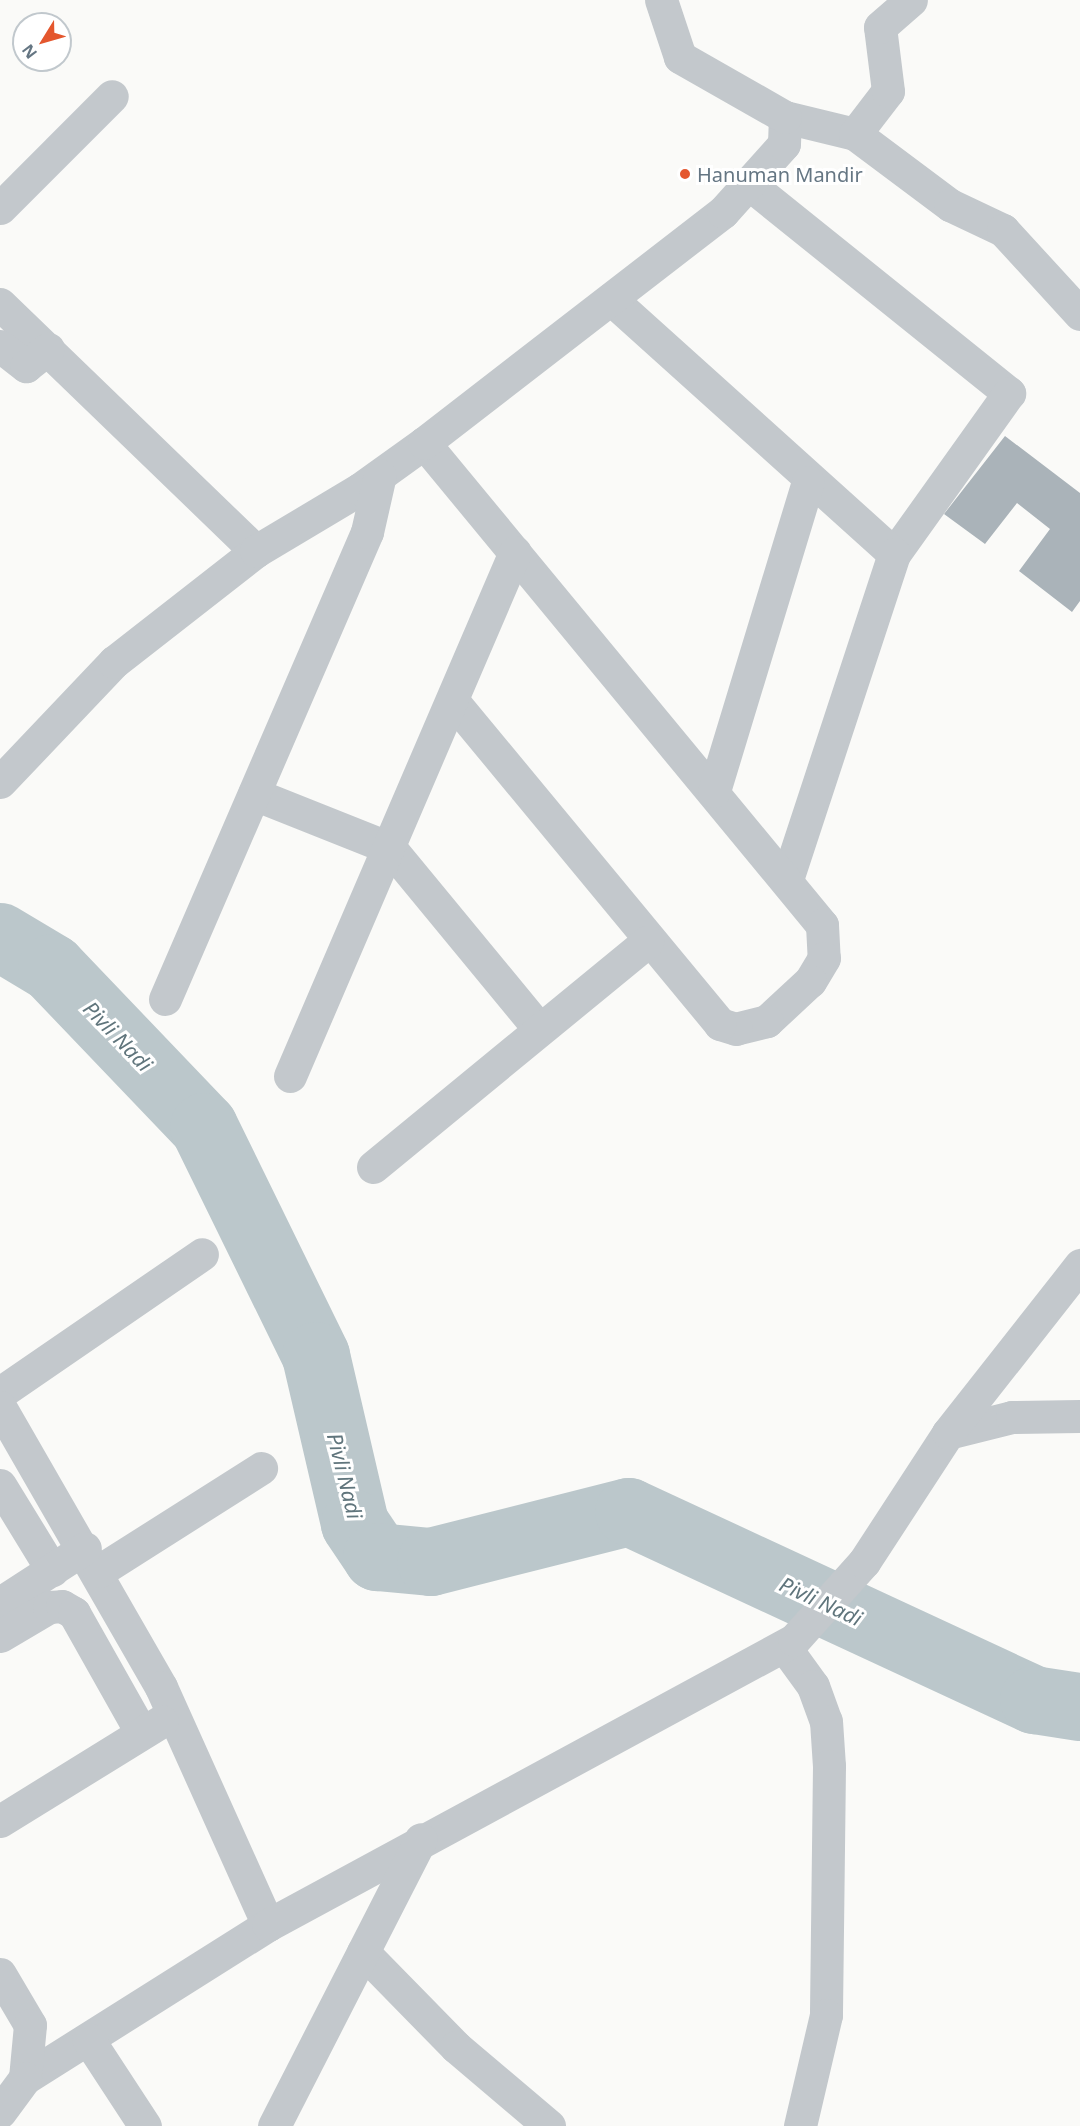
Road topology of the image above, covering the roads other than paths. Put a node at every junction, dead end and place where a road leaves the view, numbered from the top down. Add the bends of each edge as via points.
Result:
1 (661, 0) edge
2 (911, 0) edge
3 (112, 96) dead end
4 (785, 117) junction
5 (855, 134) junction
6 (749, 184) junction
7 (0, 208) edge
8 (611, 298) junction
9 (0, 304) edge
10 (1080, 314) edge
11 (0, 346) edge
12 (48, 349) junction
13 (424, 443) junction
14 (380, 475) junction
15 (808, 482) junction
16 (256, 551) junction
17 (514, 552) junction
18 (894, 554) junction
19 (454, 702) junction
20 (0, 782) edge
21 (714, 791) junction
22 (254, 794) junction
23 (390, 848) junction
24 (788, 880) junction
25 (647, 942) junction
26 (165, 999) dead end
27 (539, 1029) junction
28 (290, 1076) dead end
29 (373, 1167) dead end
30 (202, 1254) dead end
31 (1080, 1265) edge
32 (0, 1393) edge
33 (0, 1407) edge
34 (1080, 1416) edge
35 (948, 1433) junction
36 (261, 1468) dead end
37 (0, 1485) edge
38 (92, 1560) junction
39 (52, 1570) junction
40 (0, 1603) edge
41 (0, 1636) edge
42 (789, 1643) junction
43 (174, 1715) junction
44 (141, 1732) junction
45 (0, 1821) edge
46 (421, 1839) junction
47 (268, 1925) junction
48 (363, 1952) junction
49 (0, 1974) edge
50 (88, 2039) junction
51 (25, 2078) junction
52 (0, 2112) edge
53 (145, 2126) edge
54 (274, 2126) edge
55 (549, 2126) edge
56 (800, 2126) edge

1 - 4 street via 680,57
2 - 5 street via 880,27 888,91
3 - 7 street
4 - 5 street
4 - 6 street via 784,144
5 - 10 street via 950,205 1003,230
6 - 8 street via 723,212
6 - 18 street via 1009,393
8 - 13 street
8 - 15 street
9 - 12 street
11 - 12 street via 26,366
12 - 16 street
13 - 14 street
13 - 17 street
14 - 16 street
14 - 22 street via 367,532
15 - 18 street
15 - 21 street
16 - 20 street via 114,662
17 - 19 street
17 - 21 street
18 - 24 street
19 - 23 street
19 - 25 street
21 - 24 street
22 - 23 street
22 - 26 street
23 - 27 street
23 - 28 street
24 - 25 street via 822,925 824,958 790,1003 767,1021 736,1029 720,1024
25 - 27 street
27 - 29 street
30 - 32 street
31 - 35 street
33 - 38 street
34 - 35 street via 1012,1417
35 - 42 street via 864,1562
36 - 38 street
37 - 39 street
38 - 39 street
38 - 43 street
39 - 40 street
41 - 44 street via 48,1607 63,1605 74,1613
42 - 46 street
42 - 56 street via 813,1686 826,1721 829,1766 826,2015
43 - 44 street
43 - 47 street
44 - 45 street
46 - 47 street
46 - 48 street
47 - 50 street
48 - 54 street
48 - 55 street via 456,2047
49 - 51 street via 30,2025
50 - 51 street
50 - 53 street
51 - 52 street

